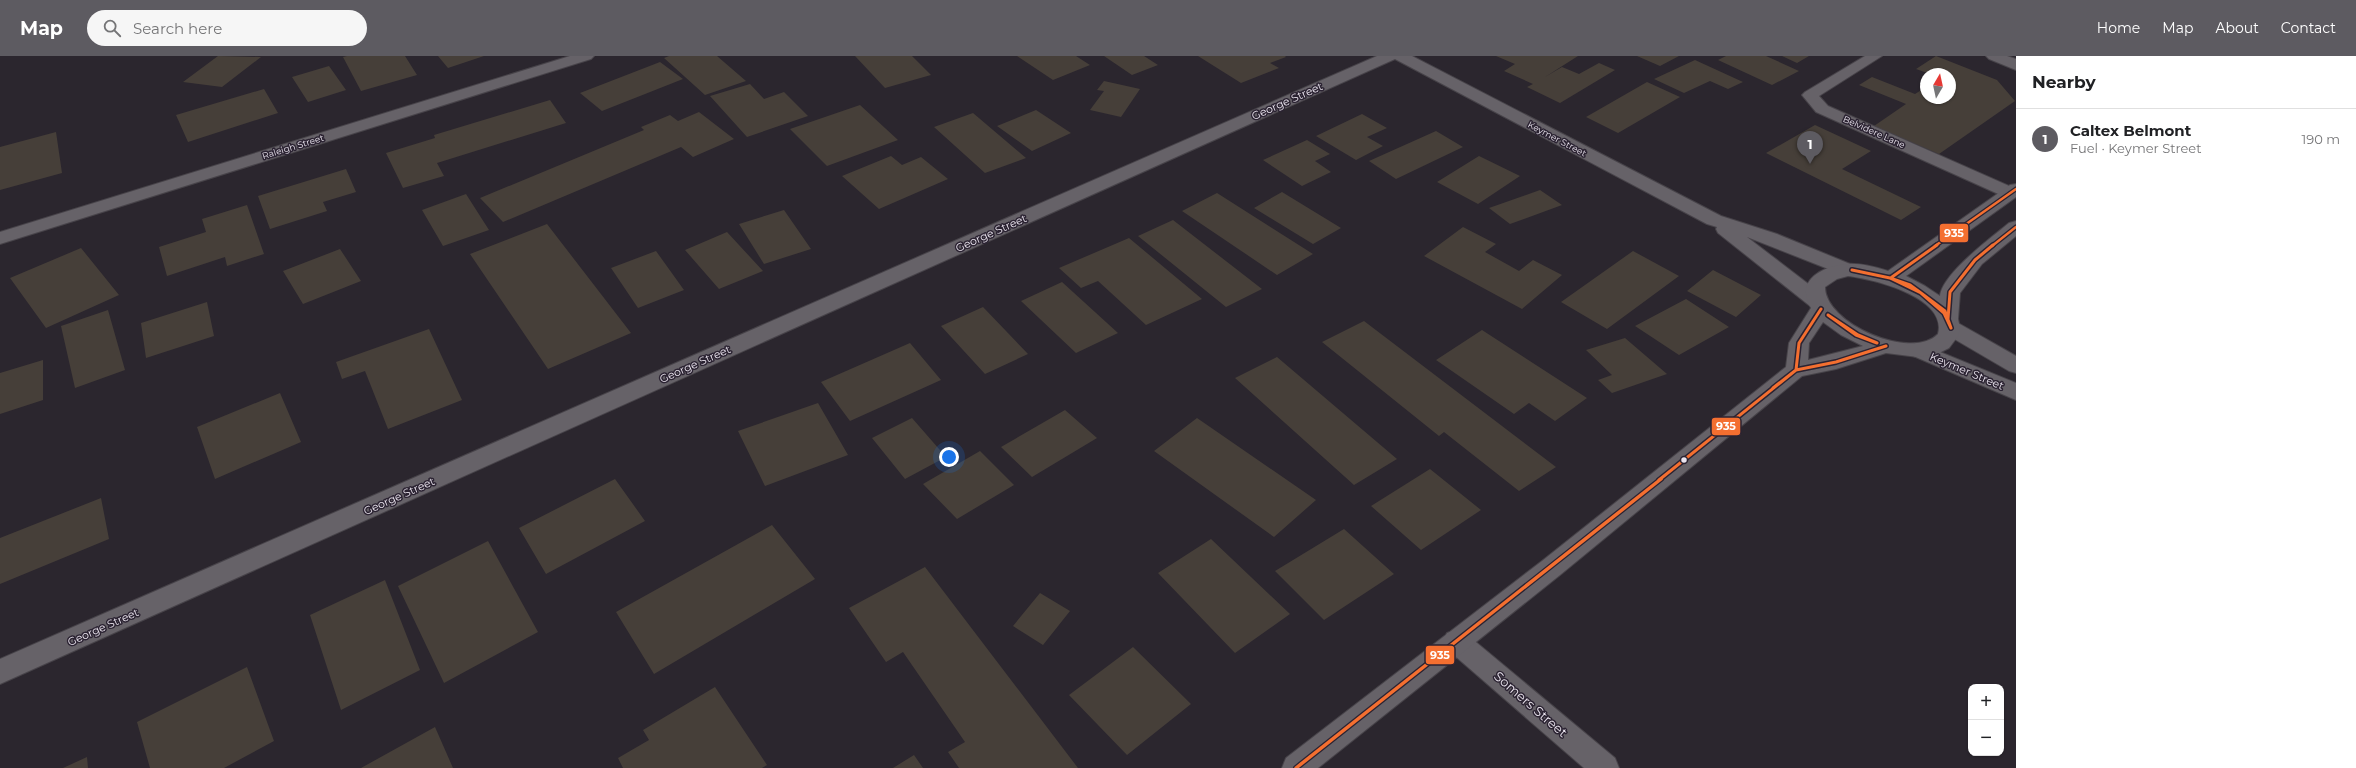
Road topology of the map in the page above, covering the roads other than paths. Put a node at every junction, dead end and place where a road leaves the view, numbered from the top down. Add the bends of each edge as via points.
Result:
1 (586, 56) edge
2 (1390, 56) edge
3 (1400, 56) edge
4 (1875, 56) edge
5 (1994, 56) edge
6 (2016, 65) edge
7 (2014, 191) edge
8 (1714, 220) junction
9 (2016, 227) edge
10 (0, 238) edge
11 (1848, 270) junction
12 (1892, 277) junction
13 (1819, 305) junction
14 (1950, 324) junction
15 (1886, 346) junction
16 (1918, 350) junction
17 (2016, 366) edge
18 (1796, 370) junction
19 (2016, 392) edge
20 (1456, 641) junction
21 (0, 672) edge
22 (1296, 768) edge
23 (1605, 768) edge

1 - 10 street, Raleigh Street
2 - 21 street, George Street
3 - 8 street, Keymer Street
4 - 7 lane, Belvidere Lane via 1810,95 1822,109
5 - 6 street
7 - 12 street
8 - 11 street, Keymer Street via 1770,238
8 - 13 street, Keymer Street
9 - 14 street via 1975,260 1950,292
11 - 12 street
11 - 13 street via 1823,276 1817,282 1814,291
12 - 14 street via 1927,296 1940,307
13 - 15 street, Keymer Street via 1848,330
13 - 18 street via 1799,343
14 - 16 street via 1947,339 1937,346
14 - 17 street
15 - 16 street
15 - 18 street via 1836,362
16 - 19 street, Keymer Street
18 - 20 street via 1551,568
20 - 22 street
20 - 23 street, Somers Street

